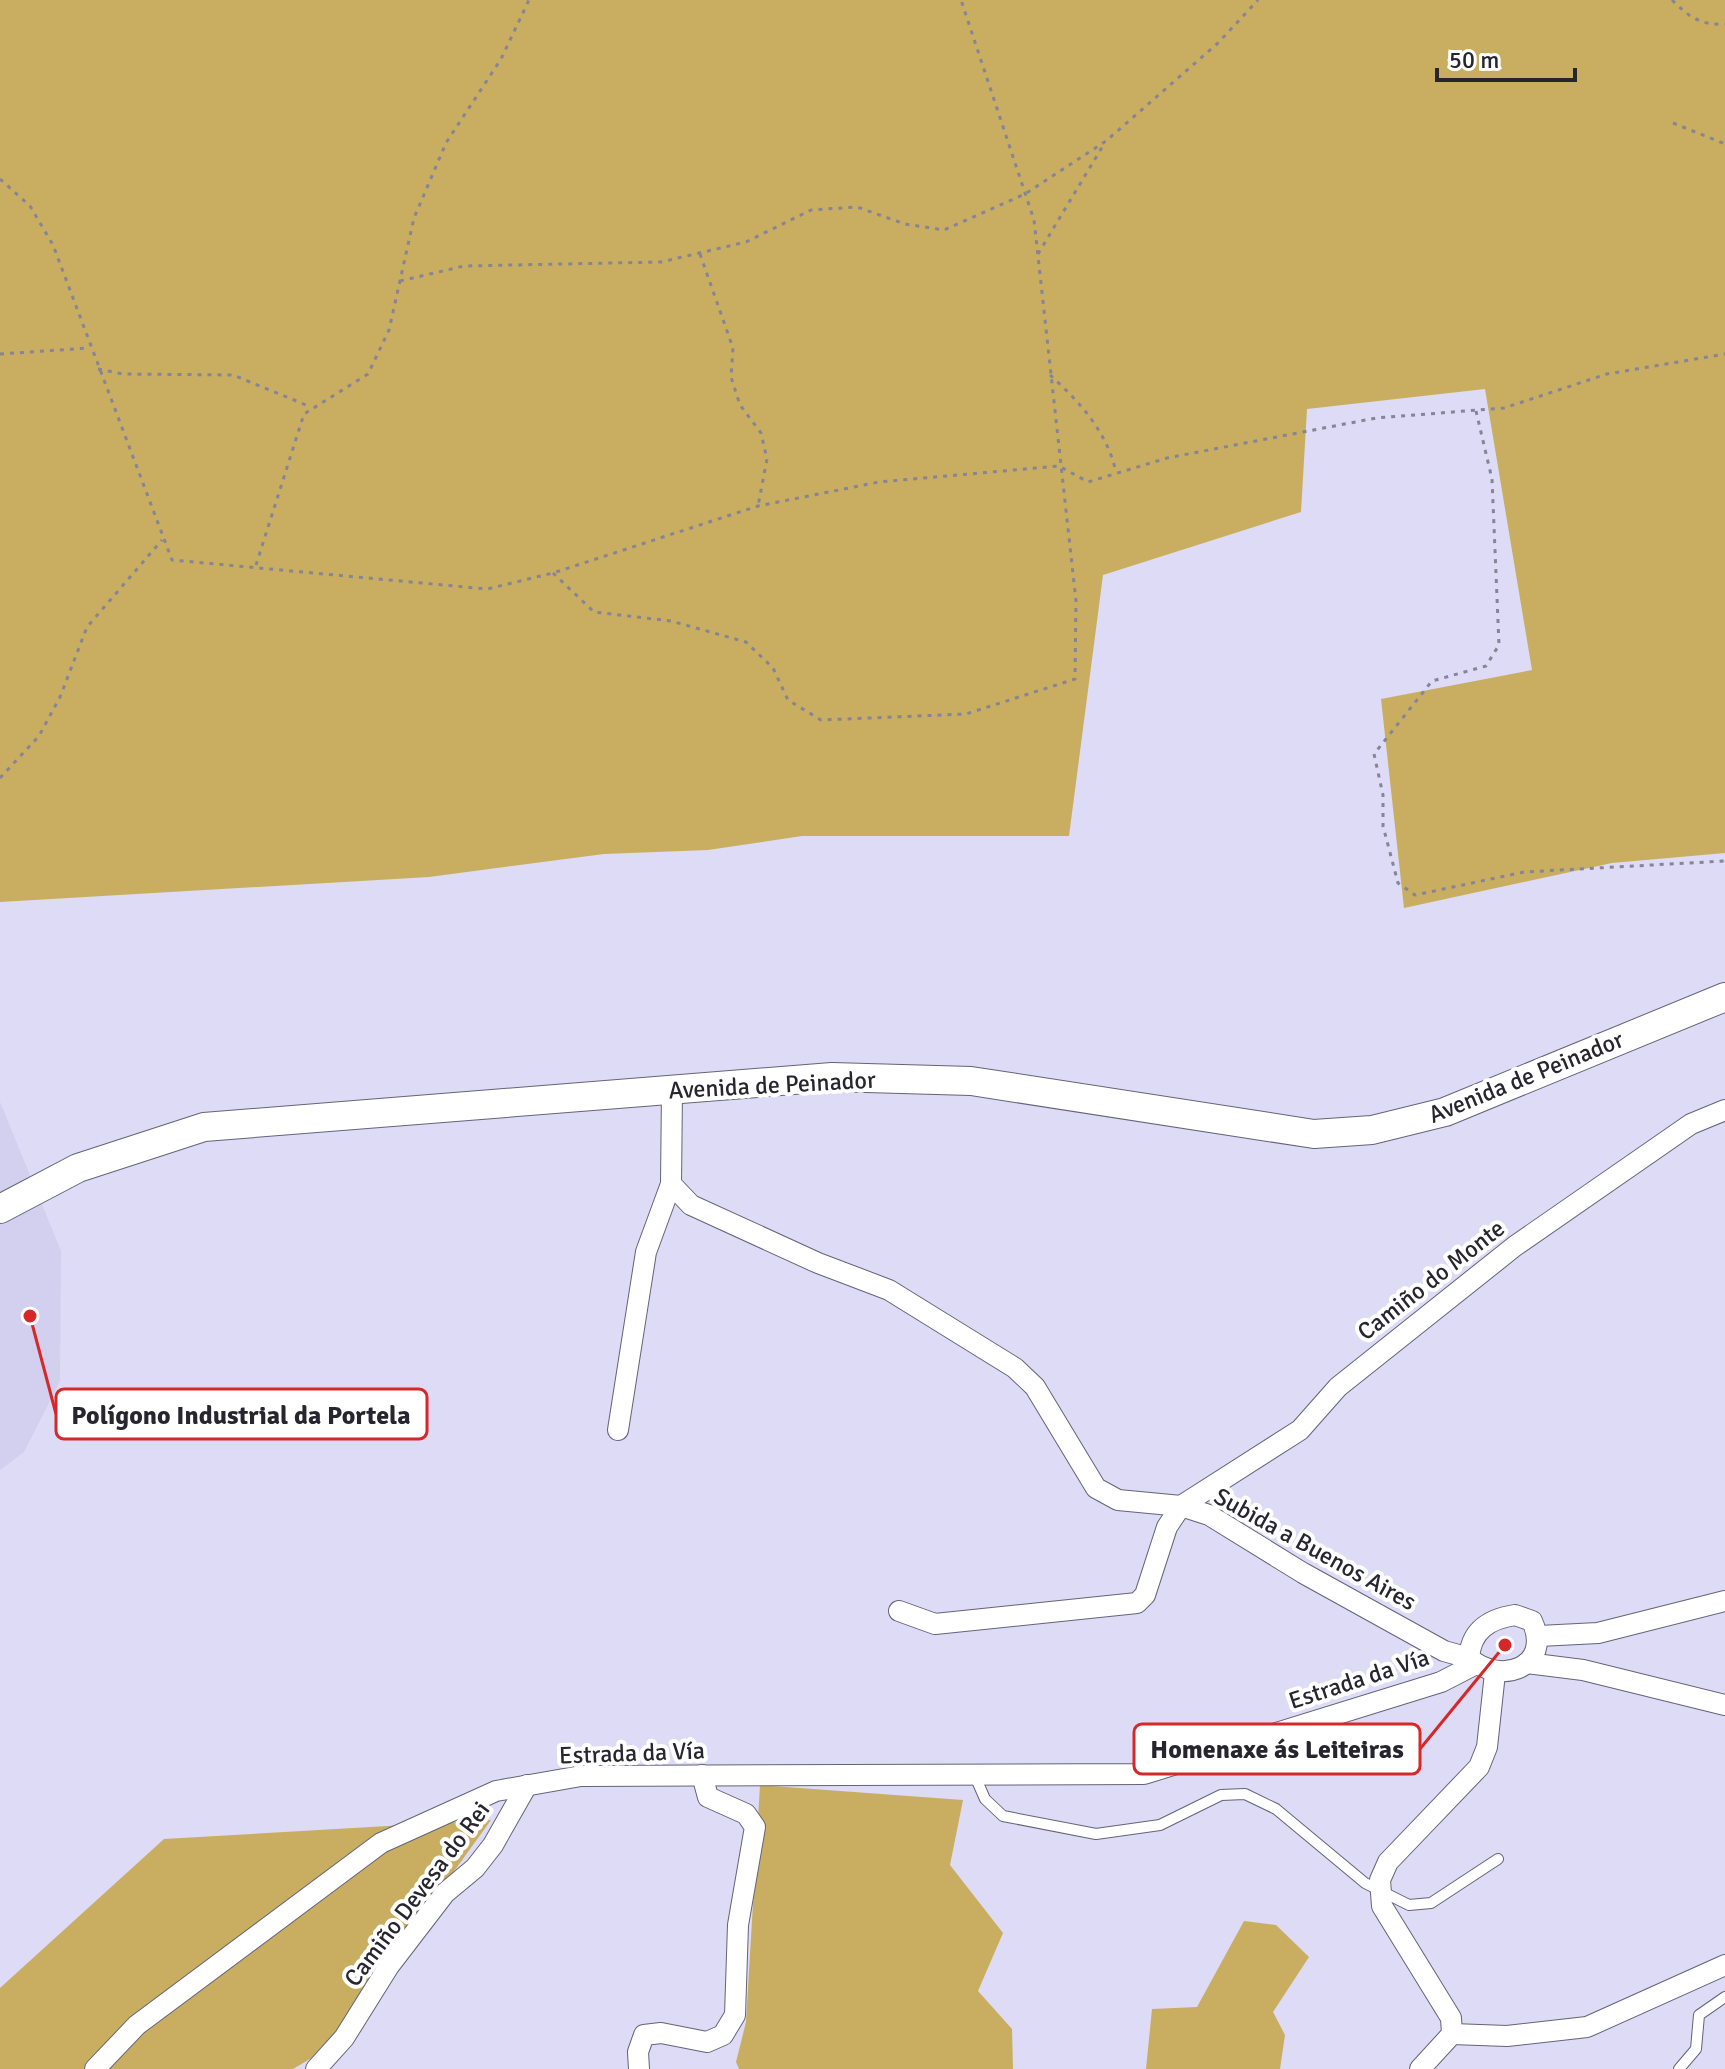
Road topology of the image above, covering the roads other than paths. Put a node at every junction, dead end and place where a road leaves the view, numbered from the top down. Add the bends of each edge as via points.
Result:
1 (1725, 997) edge
2 (672, 1090) junction
3 (1725, 1110) edge
4 (671, 1184) junction
5 (0, 1209) edge
6 (618, 1430) dead end
7 (1181, 1506) junction
8 (1725, 1601) edge
9 (899, 1611) dead end
10 (1539, 1636) junction
11 (1472, 1661) junction
12 (1527, 1663) junction
13 (1495, 1673) junction
14 (1725, 1705) edge
15 (974, 1774) junction
16 (702, 1775) junction
17 (527, 1785) junction
18 (1498, 1859) dead end
19 (1381, 1892) junction
20 (1725, 1965) edge
21 (1725, 1997) edge
22 (1452, 2034) junction
23 (95, 2069) edge
24 (316, 2069) edge
25 (639, 2069) edge
26 (1420, 2069) edge
27 (1679, 2069) edge

1 - 2 street, Avenida de Peinador via 1445,1112 1372,1130 1314,1134 971,1081 832,1077
2 - 4 street
2 - 5 street, Avenida de Peinador via 204,1127 78,1168
3 - 7 street, Camiño do Monte via 1691,1124 1515,1246 1338,1387 1300,1430
4 - 6 street via 646,1252
4 - 7 street, Subida a Buenos Aires via 691,1205 889,1290 1015,1368 1035,1387 1096,1488 1118,1500
7 - 9 street via 1167,1527 1145,1595 1137,1603 935,1624
7 - 11 street, Subida a Buenos Aires via 1209,1515 1303,1573 1444,1651
8 - 10 street via 1598,1633
10 - 11 street via 1532,1621 1515,1615 1496,1618 1480,1628 1470,1644
10 - 12 street via 1538,1651
11 - 13 street
11 - 15 street, Estrada da Vía via 1441,1682 1144,1774
12 - 13 street
12 - 14 street via 1583,1670
13 - 19 street via 1487,1747 1479,1767 1388,1862
15 - 16 street, Estrada da Vía
15 - 19 lane via 985,1799 1003,1816 1096,1834 1160,1825 1221,1795 1245,1794 1276,1809
16 - 17 street, Estrada da Vía via 581,1776
16 - 25 street via 708,1797 746,1814 755,1827 738,1925 735,2015 723,2035 707,2042 644,2035
17 - 23 street, Estrada da Vía via 496,1791 381,1843 137,2025
17 - 24 street, Camiño Devesa do Rei via 493,1845 445,1893 389,1966 344,2038
18 - 19 lane via 1431,1903 1409,1905
19 - 22 street via 1382,1906 1451,2018
20 - 22 street via 1587,2027 1507,2036
21 - 27 lane via 1699,2015 1696,2049
22 - 26 street

